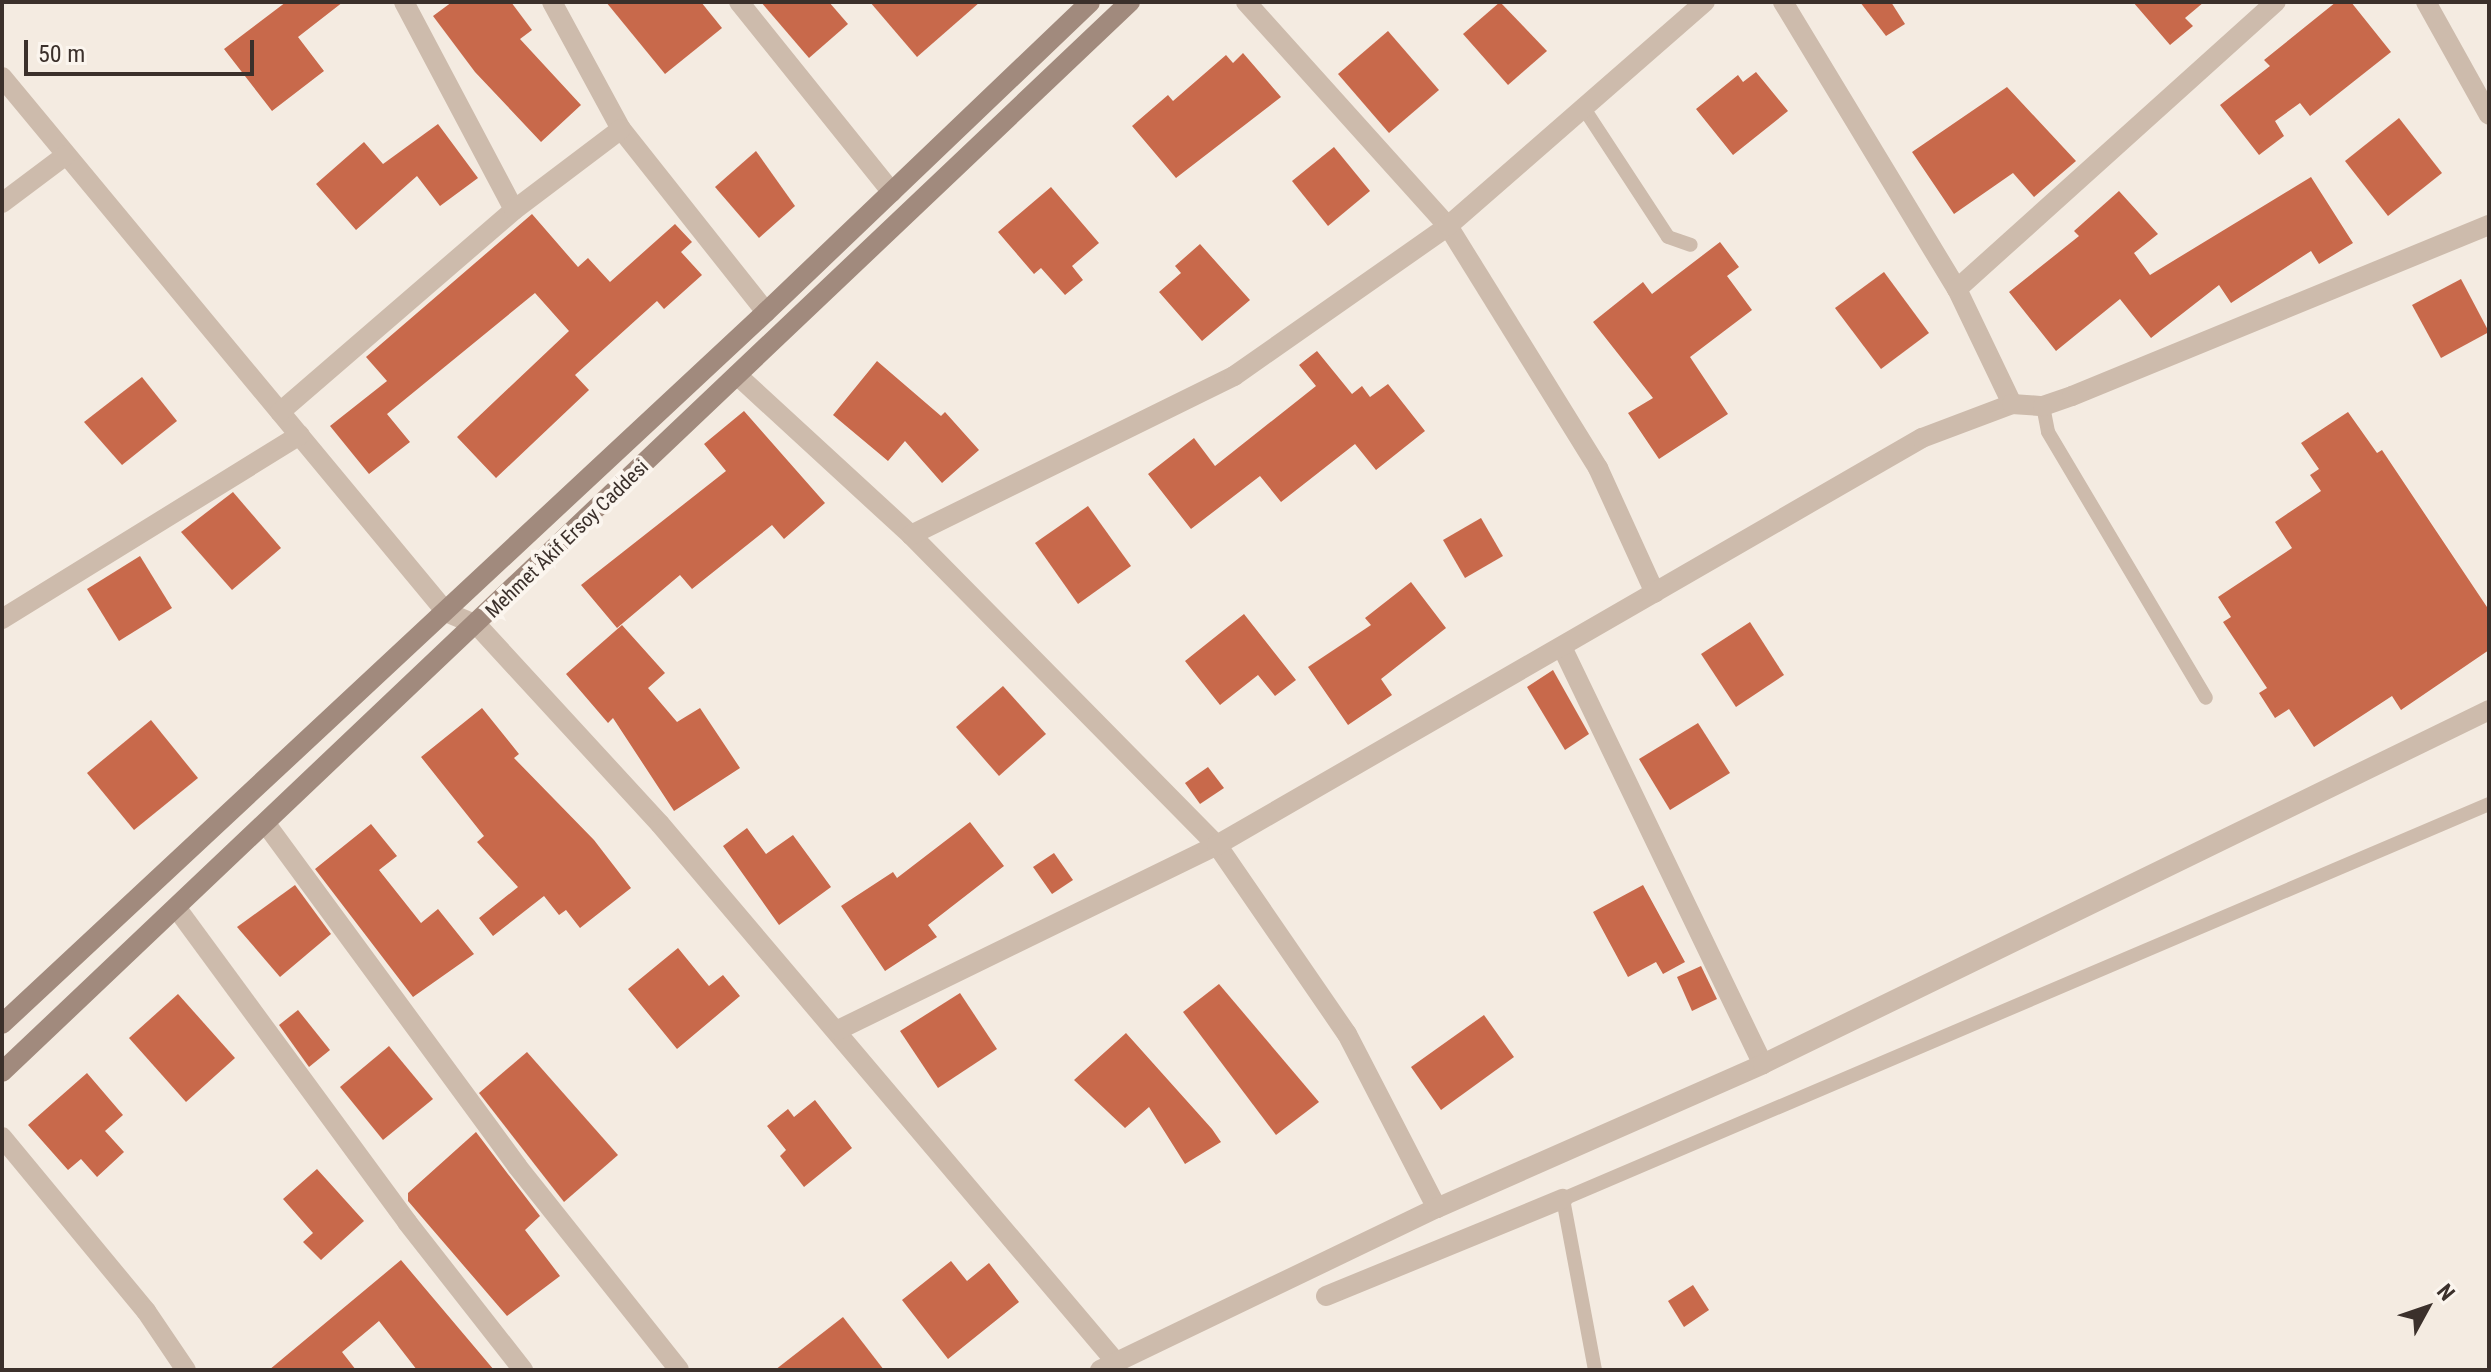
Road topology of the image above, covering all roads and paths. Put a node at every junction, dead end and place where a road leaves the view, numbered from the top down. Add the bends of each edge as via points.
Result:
1 (404, 2) edge
2 (552, 2) edge
3 (739, 2) edge
4 (1090, 2) edge
5 (1130, 2) edge
6 (1246, 2) edge
7 (1705, 2) edge
8 (1783, 2) edge
9 (2276, 2) edge
10 (2426, 2) edge
11 (2, 77) edge
12 (1583, 107) junction
13 (2489, 115) edge
14 (621, 129) junction
15 (66, 155) junction
16 (892, 192) junction
17 (2, 203) edge
18 (514, 210) junction
19 (2489, 225) edge
20 (1448, 226) junction
21 (1691, 245) dead end
22 (1957, 289) junction
23 (766, 312) junction
24 (737, 375) junction
25 (2012, 404) junction
26 (2043, 406) junction
27 (280, 412) junction
28 (300, 435) junction
29 (911, 535) junction
30 (1655, 593) junction
31 (446, 612) junction
32 (2, 619) edge
33 (477, 625) junction
34 (1562, 647) junction
35 (2206, 698) dead end
36 (2489, 710) edge
37 (2489, 804) edge
38 (266, 824) junction
39 (1217, 845) junction
40 (178, 910) junction
41 (2, 1024) edge
42 (838, 1030) junction
43 (1763, 1064) junction
44 (2, 1072) edge
45 (2, 1137) edge
46 (1563, 1199) junction
47 (1437, 1208) junction
48 (1326, 1296) dead end
49 (1108, 1366) edge
50 (186, 1370) edge
51 (523, 1370) edge
52 (679, 1370) edge
53 (1595, 1370) edge

1 - 18 street
2 - 14 street
3 - 16 street
4 - 16 main road, Mehmet Âkif Ersoy Caddesi
5 - 24 main road, Mehmet Âkif Ersoy Caddesi
6 - 20 street
7 - 12 street
8 - 22 street
9 - 22 street
10 - 13 street
11 - 15 street
12 - 20 street
12 - 21 lane via 1668,237
14 - 18 street
14 - 23 street
15 - 17 street
15 - 27 street
16 - 23 main road, Mehmet Âkif Ersoy Caddesi
18 - 27 street
19 - 26 street
20 - 29 street via 1234,376
20 - 30 street via 1598,468
22 - 25 street
23 - 31 main road, Mehmet Âkif Ersoy Caddesi
24 - 29 street
24 - 33 main road, Mehmet Âkif Ersoy Caddesi
25 - 26 street
25 - 30 street via 1922,438
26 - 35 lane via 2048,432
27 - 28 street
28 - 31 street
28 - 32 street
29 - 39 street
30 - 34 street
31 - 33 street
31 - 41 main road, Mehmet Âkif Ersoy Caddesi
33 - 38 main road, Mehmet Âkif Ersoy Caddesi
33 - 42 street
34 - 39 street
34 - 43 street
36 - 43 street
37 - 46 lane
38 - 40 main road, Mehmet Âkif Ersoy Caddesi
38 - 52 street via 517,1166
39 - 42 street
39 - 47 street via 1347,1034
40 - 44 main road, Mehmet Âkif Ersoy Caddesi
40 - 51 street
42 - 49 street
43 - 47 street
45 - 50 street via 146,1311
46 - 48 street
46 - 53 lane
47 - 49 street

